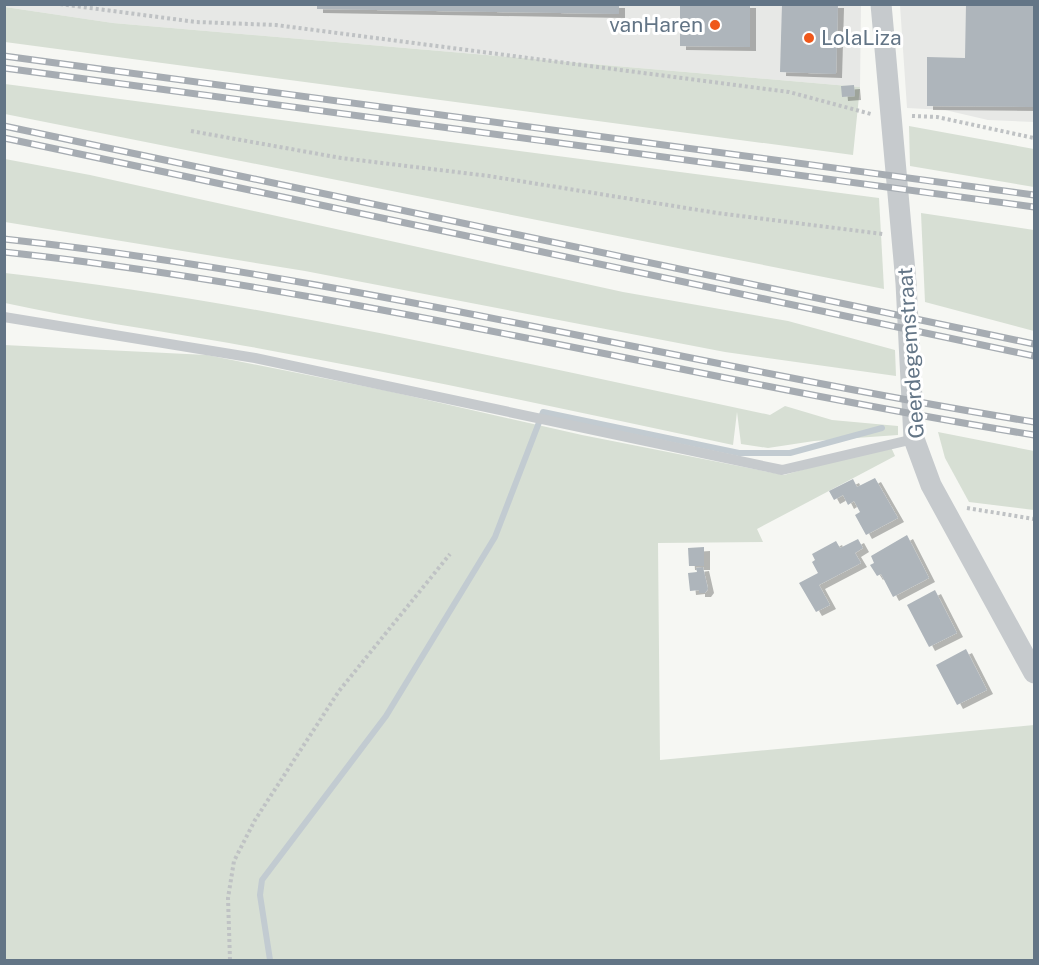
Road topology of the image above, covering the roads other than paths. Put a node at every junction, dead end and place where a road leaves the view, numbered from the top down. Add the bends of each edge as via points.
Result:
1 (881, 4) edge
2 (4, 317) edge
3 (914, 440) junction
4 (1035, 673) edge

1 - 3 street, Geerdegemstraat via 902,237
2 - 3 lane via 255,358 782,470
3 - 4 street, Geerdegemstraat via 931,486

